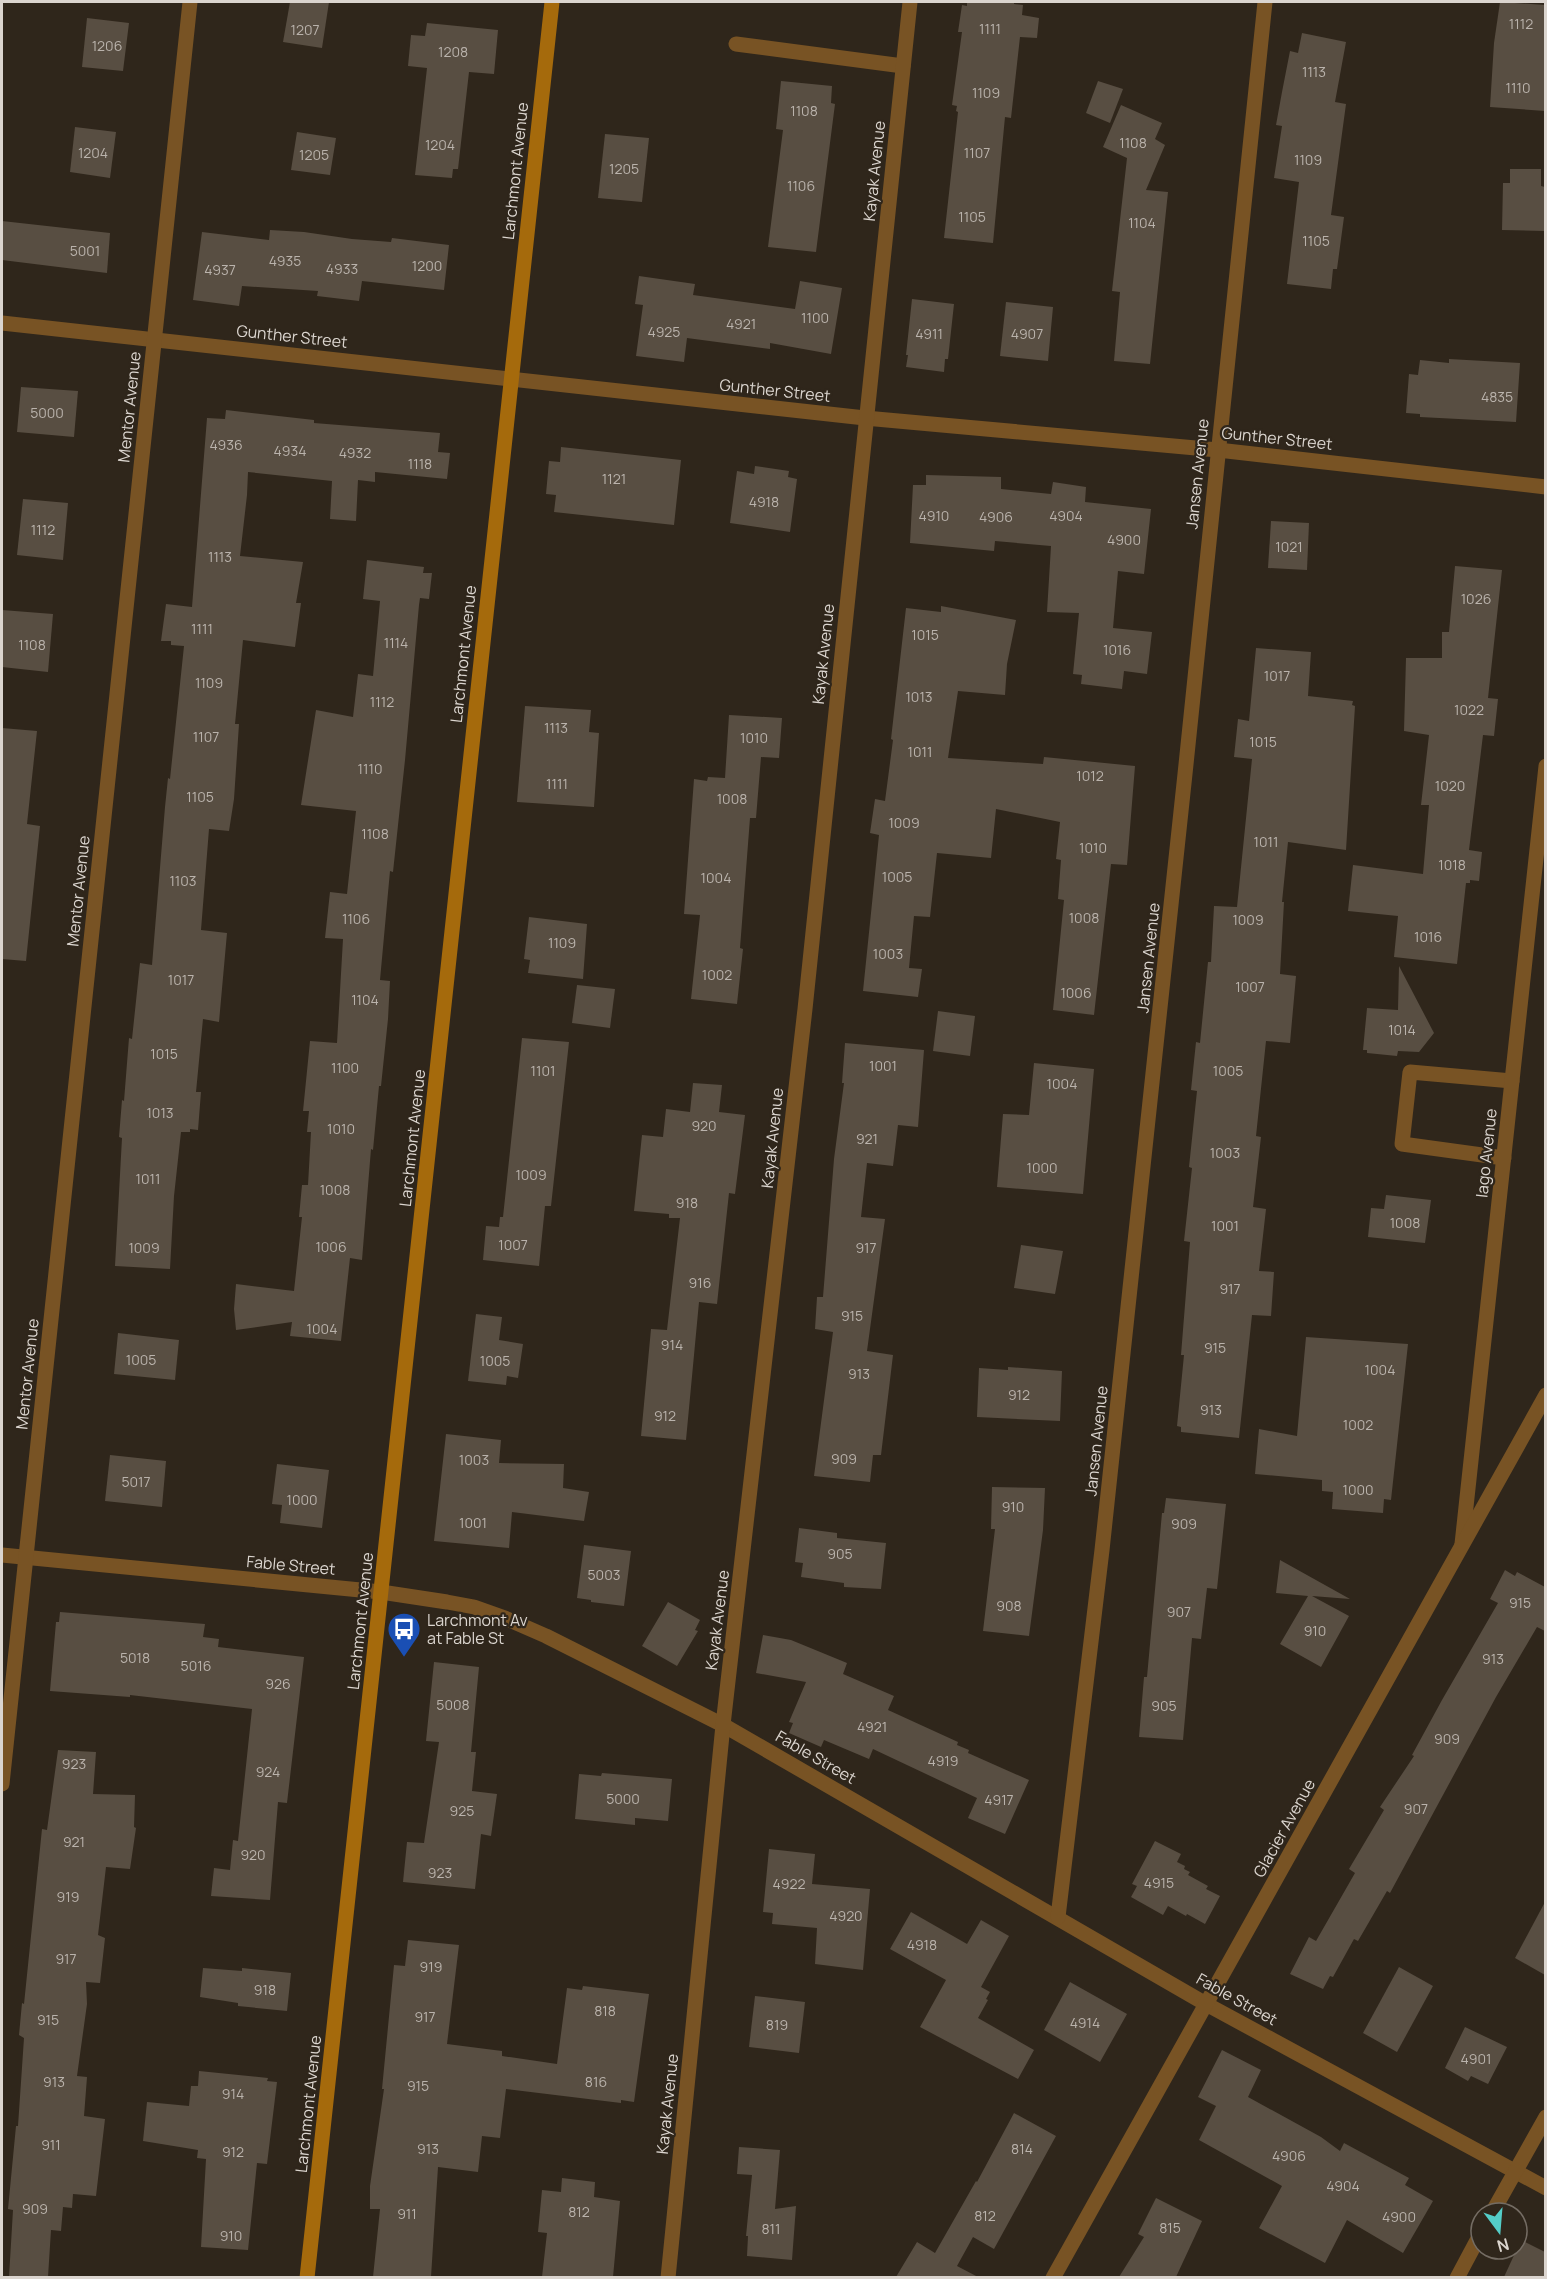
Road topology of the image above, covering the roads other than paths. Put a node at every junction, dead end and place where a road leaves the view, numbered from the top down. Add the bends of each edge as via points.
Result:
1 (190, 2) edge
2 (552, 2) edge
3 (910, 2) edge
4 (1265, 2) edge
5 (736, 44) dead end
6 (903, 66) junction
7 (2, 323) edge
8 (155, 339) junction
9 (511, 379) junction
10 (865, 418) junction
11 (1218, 450) junction
12 (1545, 487) edge
13 (1545, 766) edge
14 (1512, 1081) junction
15 (1503, 1158) junction
16 (1545, 1395) edge
17 (1462, 1544) junction
18 (2, 1555) edge
19 (26, 1558) junction
20 (381, 1592) junction
21 (723, 1725) junction
22 (2, 1784) edge
23 (1058, 1917) junction
24 (1206, 2004) junction
25 (1545, 2117) edge
26 (1515, 2171) junction
27 (1545, 2188) edge
28 (1499, 2201) edge
29 (1469, 2254) edge
30 (307, 2277) edge
31 (668, 2277) edge
32 (1053, 2277) edge
33 (1456, 2277) edge

1 - 8 street, Mentor Avenue
2 - 9 street, Larchmont Avenue
3 - 6 street, Kayak Avenue
4 - 11 street, Jansen Avenue
5 - 6 street
6 - 10 street, Kayak Avenue
7 - 8 street, Gunther Street
8 - 9 street, Gunther Street
8 - 19 street, Mentor Avenue
9 - 10 street, Gunther Street
9 - 20 street, Larchmont Avenue
10 - 11 street, Gunther Street
10 - 21 street, Kayak Avenue via 805,1009
11 - 12 street, Gunther Street
11 - 23 street, Jansen Avenue via 1102,1550
13 - 14 street, Iago Avenue
14 - 15 street, Iago Avenue
14 - 15 street via 1410,1072 1402,1144
15 - 17 street, Iago Avenue
16 - 17 street, Glacier Avenue
17 - 24 street, Glacier Avenue
18 - 19 street, Fable Street
19 - 20 street, Fable Street
19 - 22 street, Mentor Avenue
20 - 21 street, Fable Street via 474,1607 505,1618
20 - 30 street, Larchmont Avenue
21 - 23 street, Fable Street
21 - 31 street, Kayak Avenue
23 - 24 street, Fable Street
24 - 26 street, Fable Street
24 - 32 street, Glacier Avenue
25 - 26 street
26 - 27 street, Fable Street
26 - 28 street
29 - 33 street

